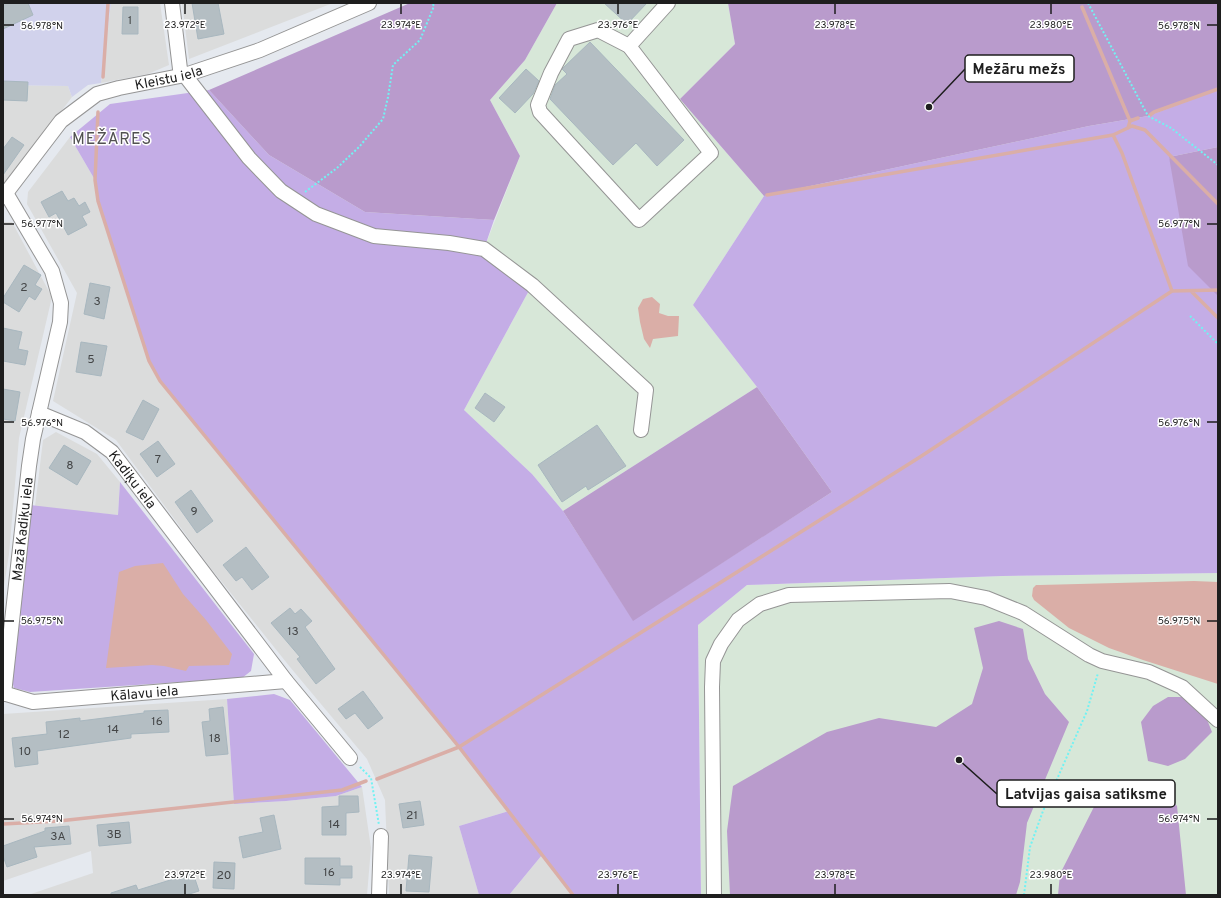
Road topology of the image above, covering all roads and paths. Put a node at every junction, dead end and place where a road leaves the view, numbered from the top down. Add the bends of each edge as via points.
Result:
1 (172, 3) edge
2 (369, 3) edge
3 (432, 3) edge
4 (668, 3) edge
5 (1088, 3) edge
6 (629, 46) junction
7 (185, 76) junction
8 (1218, 165) edge
9 (4, 195) edge
10 (295, 200) junction
11 (1190, 316) dead end
12 (1218, 344) edge
13 (39, 413) junction
14 (641, 430) dead end
15 (1102, 661) junction
16 (286, 682) junction
17 (4, 694) edge
18 (1218, 720) edge
19 (350, 758) joint
20 (381, 836) joint
21 (379, 895) edge
22 (714, 895) edge
23 (1024, 895) edge

1 - 7 street via 180,69
2 - 7 street, Kleistu iela via 260,50
3 - 10 path via 434,6 420,40 393,65 383,119 338,168
4 - 6 street
5 - 8 path via 1148,116 1171,128
6 - 6 street via 711,153 639,220 540,112 538,105 569,39 598,30
7 - 9 street, Kleistu iela via 97,94 61,121
7 - 10 street via 249,158 281,191
9 - 13 street via 52,271 61,303 60,322
10 - 14 street via 316,214 374,236 484,249 532,285 646,390
11 - 12 path
13 - 16 street, Kadiķu iela via 84,432 112,452
13 - 17 street, Mazā Kadiķu iela via 28,466
15 - 18 street via 1149,672 1182,687
15 - 22 street via 1088,655 1023,613 986,598 950,591 789,595 760,604 738,620 720,644 713,661
15 - 23 path via 1087,711 1030,847
16 - 17 street, Kālavu iela via 33,702
16 - 19 street, Kadiķu iela
19 - 20 path via 371,778
20 - 21 street

